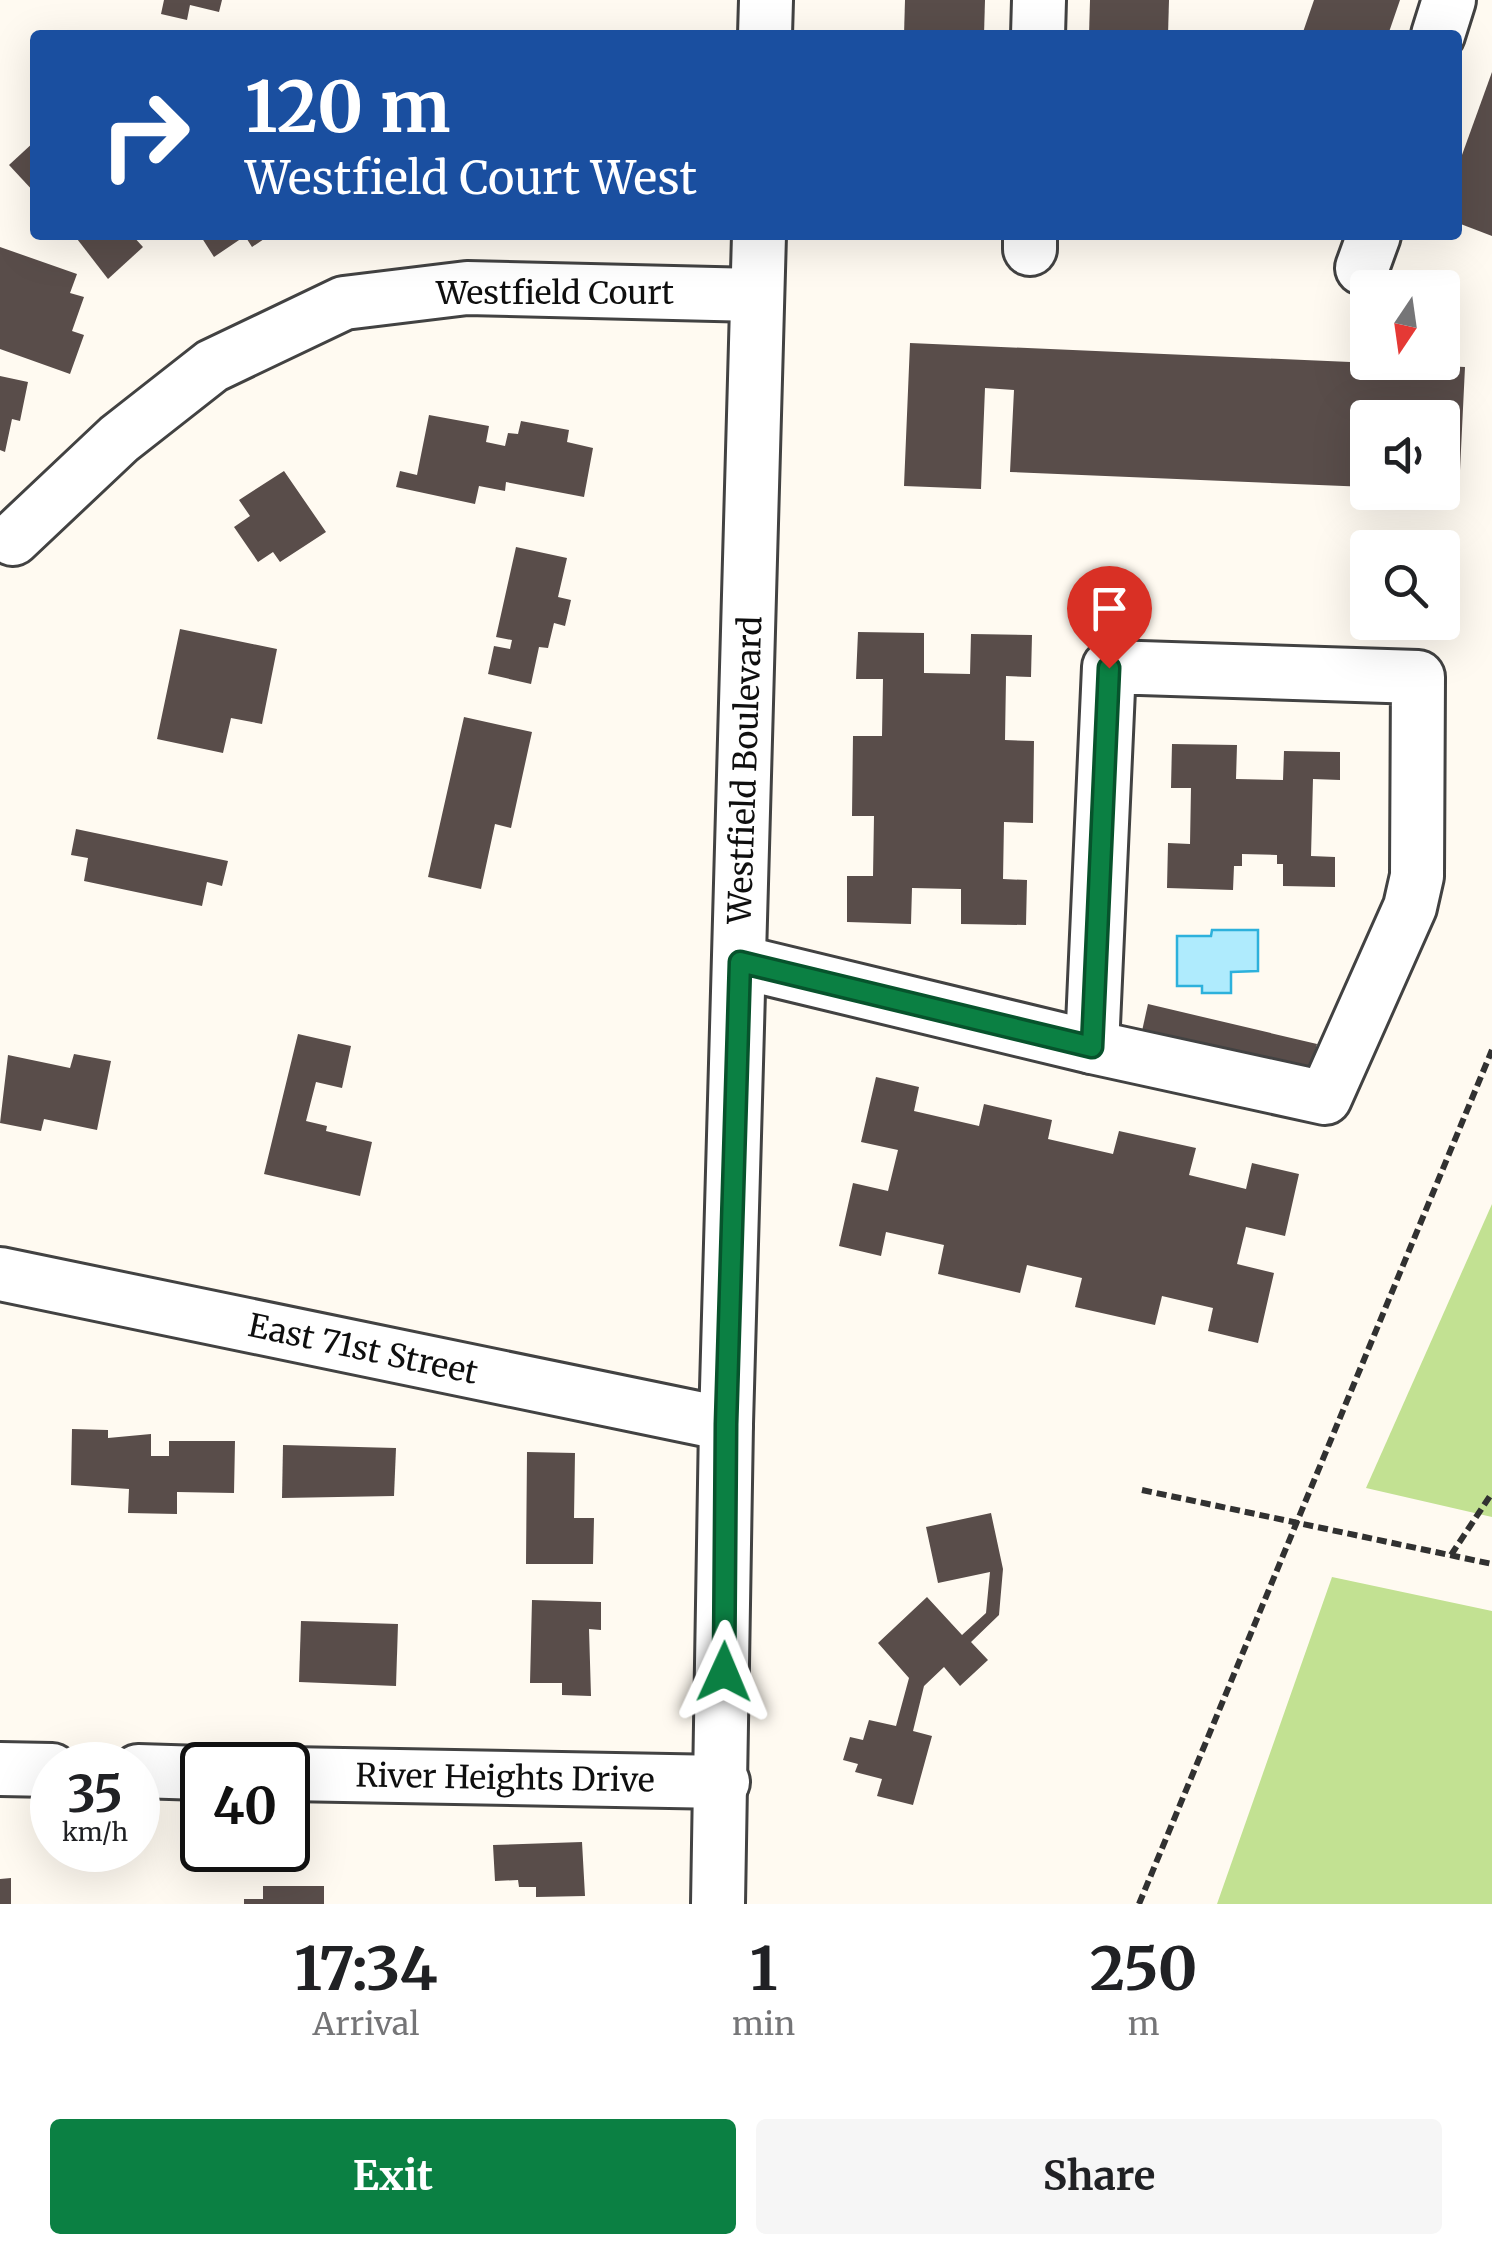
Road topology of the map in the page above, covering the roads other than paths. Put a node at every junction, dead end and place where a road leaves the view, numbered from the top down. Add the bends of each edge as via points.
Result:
1 (766, 0) edge
2 (1040, 0) edge
3 (1449, 0) edge
4 (766, 30) edge
5 (1038, 30) edge
6 (1440, 30) edge
7 (759, 240) edge
8 (756, 294) junction
9 (13, 539) dead end
10 (740, 962) junction
11 (1092, 1047) junction
12 (0, 1274) edge
13 (726, 1424) junction
14 (0, 1769) edge
15 (30, 1770) edge
16 (310, 1774) edge
17 (723, 1782) junction
18 (718, 1904) edge

1 - 4 street
2 - 5 street
3 - 6 street
7 - 8 street, Westfield Boulevard
8 - 9 street, Westfield Court via 467,288 344,303 212,366 119,439
8 - 10 street, Westfield Boulevard
10 - 11 street
10 - 13 street, Westfield Boulevard
11 - 11 street via 1325,1098 1418,876 1418,677 1109,668
12 - 13 street, East 71st Street
13 - 17 street, Westfield Boulevard
14 - 15 street
16 - 17 street, River Heights Drive
17 - 18 street, Westfield Boulevard

